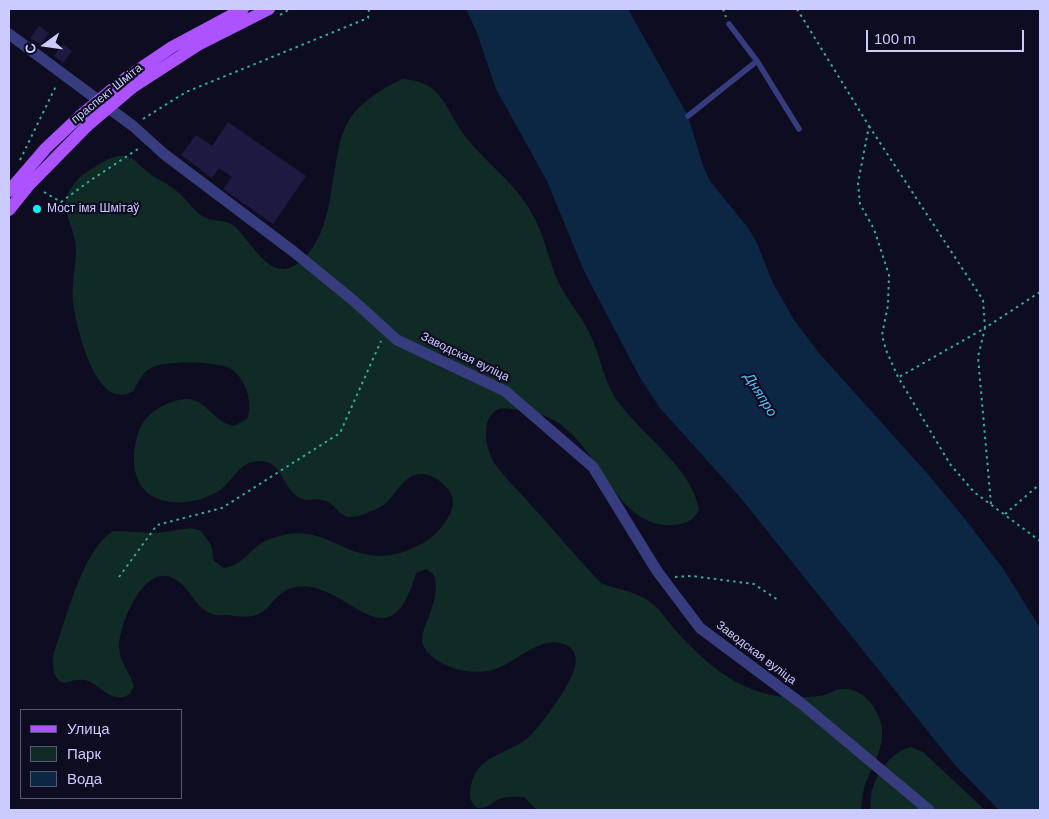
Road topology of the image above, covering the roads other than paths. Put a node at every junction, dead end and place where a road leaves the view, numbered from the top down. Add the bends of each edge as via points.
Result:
1 (243, 9) edge
2 (269, 9) edge
3 (729, 24) dead end
4 (9, 34) edge
5 (757, 61) junction
6 (129, 83) junction
7 (688, 116) dead end
8 (84, 121) junction
9 (799, 129) dead end
10 (9, 192) edge
11 (9, 210) edge
12 (929, 810) edge

1 - 6 main road, праспект Шміта via 172,47
2 - 6 main road, праспект Шміта
3 - 5 lane
4 - 12 street, Заводская вуліца via 301,258 397,340 505,391 593,467 665,582 700,628 802,704
5 - 7 lane
5 - 9 lane
6 - 8 main road, праспект Шміта, bridge
8 - 10 main road, праспект Шміта via 46,148
8 - 11 main road, праспект Шміта

